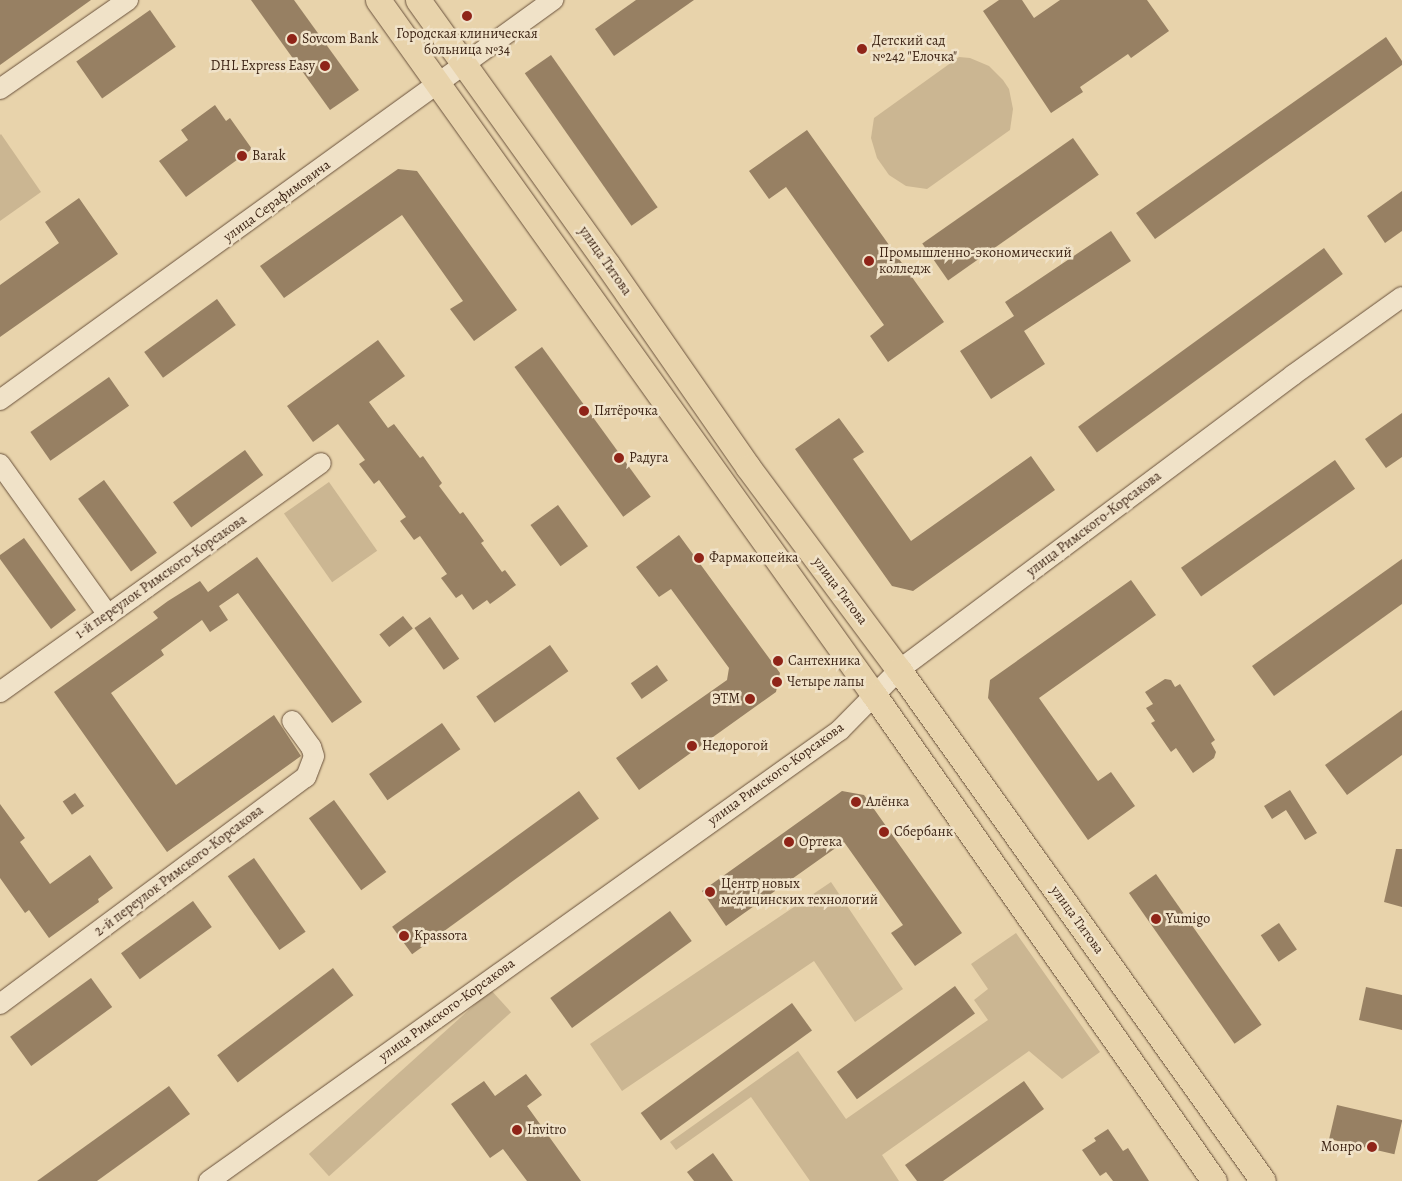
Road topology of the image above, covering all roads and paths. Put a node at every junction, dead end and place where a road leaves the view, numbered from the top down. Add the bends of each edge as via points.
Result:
1 (128, 0) edge
2 (378, 0) edge
3 (418, 0) edge
4 (553, 0) edge
5 (464, 63) junction
6 (438, 84) junction
7 (0, 89) edge
8 (1402, 297) edge
9 (0, 400) edge
10 (321, 463) dead end
11 (0, 464) edge
12 (108, 615) junction
13 (899, 670) junction
14 (0, 692) edge
15 (874, 695) junction
16 (292, 721) dead end
17 (0, 1004) edge
18 (209, 1181) edge
19 (1214, 1181) edge
20 (1263, 1181) edge

1 - 7 street
2 - 6 main road
3 - 5 main road, улица Титова
4 - 5 street, улица Серафимовича
5 - 6 street, улица Серафимовича
5 - 13 main road, улица Титова via 748,467
6 - 9 street, улица Серафимовича
6 - 15 main road
8 - 13 street, улица Римского-Корсакова
10 - 12 street, 1-й переулок Римского-Корсакова
11 - 12 street
12 - 14 street, 1-й переулок Римского-Корсакова
13 - 15 street, улица Римского-Корсакова
13 - 20 main road, улица Титова
15 - 18 street, улица Римского-Корсакова via 840,730
15 - 19 main road
16 - 17 street, 2-й переулок Римского-Корсакова via 314,756 306,777

